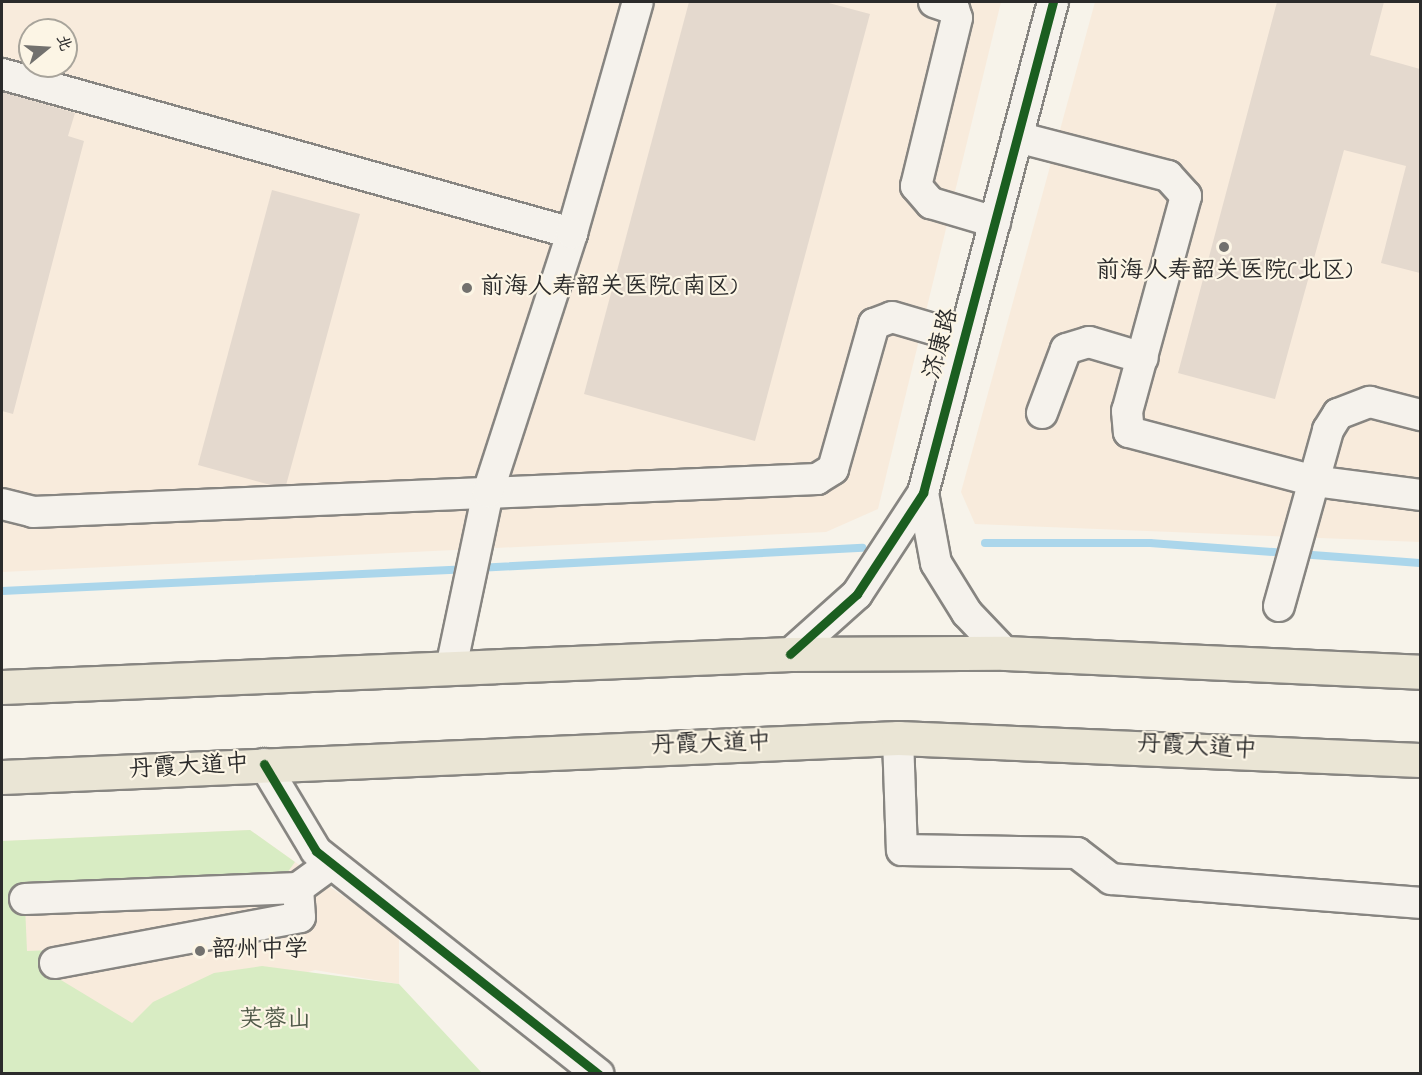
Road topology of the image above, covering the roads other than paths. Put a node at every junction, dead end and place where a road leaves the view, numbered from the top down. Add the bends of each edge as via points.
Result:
1 (638, 2) edge
2 (933, 2) edge
3 (1053, 2) edge
4 (2, 74) edge
5 (1017, 136) junction
6 (995, 222) junction
7 (572, 232) junction
8 (964, 338) junction
9 (1143, 358) junction
10 (1042, 413) dead end
11 (1420, 415) edge
12 (1314, 481) junction
13 (488, 492) junction
14 (923, 493) junction
15 (1420, 495) edge
16 (2, 504) edge
17 (1279, 606) dead end
18 (1005, 653) junction
19 (790, 654) junction
20 (451, 668) junction
21 (1420, 672) edge
22 (2, 687) edge
23 (898, 738) junction
24 (1420, 760) edge
25 (264, 764) junction
26 (2, 777) edge
27 (331, 864) junction
28 (298, 888) junction
29 (25, 899) dead end
30 (1420, 903) edge
31 (55, 963) dead end
32 (598, 1074) edge

1 - 7 street
2 - 6 street via 954,9 957,18 916,186 931,203
3 - 5 street, 济康路
4 - 7 street
5 - 6 street, 济康路
5 - 9 street via 1168,176 1180,185 1187,208
6 - 8 street, 济康路
7 - 13 street
8 - 13 street via 892,317 874,324 832,469 824,477
8 - 14 street, 济康路
9 - 10 street via 1089,342 1066,349
9 - 12 street via 1128,411 1129,432
11 - 12 street via 1370,402 1352,404 1328,430
12 - 15 street
12 - 17 street
13 - 16 street via 33,512
13 - 20 street
14 - 18 street, 济康路 via 936,562 967,613
14 - 19 street, 济康路 via 857,594
18 - 19 main road
18 - 21 main road
19 - 20 main road
20 - 22 main road
23 - 24 main road, 丹霞大道中
23 - 25 main road, 丹霞大道中
23 - 30 street via 902,850 1077,853 1111,879
25 - 26 main road, 丹霞大道中
25 - 27 street via 305,838
27 - 28 street
27 - 32 street
28 - 29 street
28 - 31 street via 300,917

